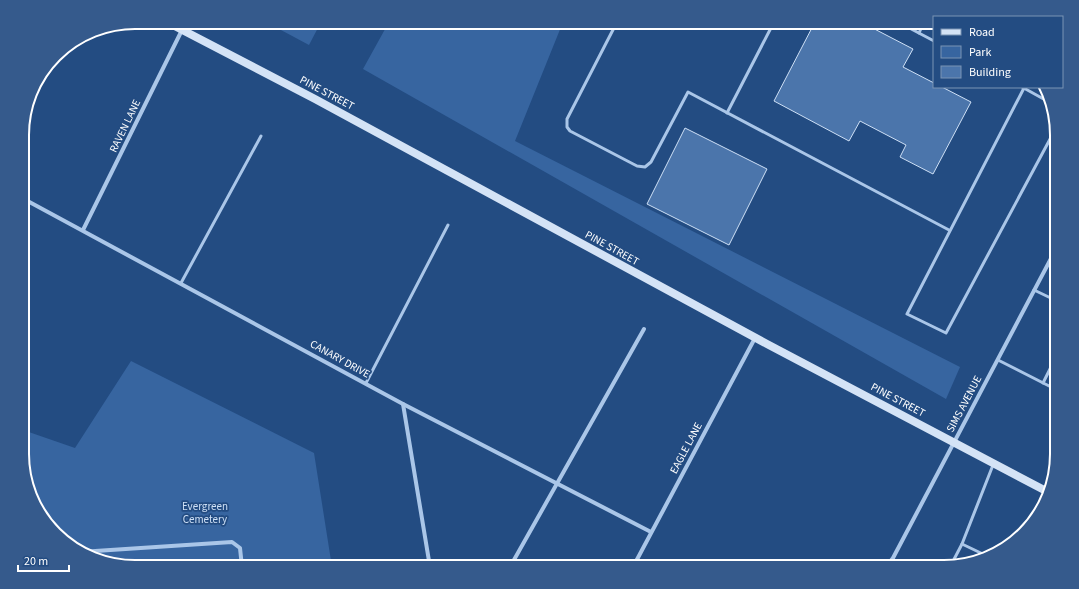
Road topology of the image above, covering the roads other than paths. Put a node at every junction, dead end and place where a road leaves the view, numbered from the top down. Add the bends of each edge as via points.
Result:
1 (614, 29) edge
2 (770, 29) edge
3 (911, 29) edge
4 (921, 29) edge
5 (182, 30) joint
6 (919, 33) junction
7 (933, 40) edge
8 (1023, 88) edge
9 (1043, 99) edge
10 (727, 113) junction
11 (260, 136) dead end
12 (1050, 139) edge
13 (29, 202) edge
14 (448, 225) dead end
15 (84, 230) junction
16 (949, 230) junction
17 (1050, 260) edge
18 (180, 283) junction
19 (1034, 290) junction
20 (1050, 298) edge
21 (644, 329) dead end
22 (755, 337) junction
23 (998, 360) junction
24 (1050, 369) edge
25 (366, 383) junction
26 (1043, 383) junction
27 (1050, 386) edge
28 (402, 404) junction
29 (954, 443) junction
30 (994, 463) junction
31 (556, 483) junction
32 (1043, 490) edge
33 (651, 532) junction
34 (962, 544) junction
35 (93, 551) edge
36 (981, 553) edge
37 (241, 560) edge
38 (429, 560) edge
39 (514, 560) edge
40 (637, 560) edge
41 (891, 560) edge
42 (954, 560) edge

1 - 10 lane via 568,119 570,131 637,166 645,167 651,162 688,92
2 - 10 lane
3 - 6 lane
4 - 6 lane
5 - 15 street, RAVEN LANE
5 - 22 street, PINE STREET
6 - 7 lane
8 - 9 lane
8 - 16 lane
10 - 16 lane
11 - 18 lane
12 - 16 lane via 946,333 907,314
13 - 15 street, CANARY DRIVE
14 - 25 lane
15 - 18 street, CANARY DRIVE
17 - 19 street, SIMS AVENUE
18 - 25 street, CANARY DRIVE
19 - 20 lane
19 - 23 street, SIMS AVENUE
21 - 31 street
22 - 29 street, PINE STREET
22 - 33 street, EAGLE LANE
23 - 26 lane
23 - 29 street, SIMS AVENUE
24 - 26 lane
25 - 28 street, CANARY DRIVE
26 - 27 lane
28 - 31 street, CANARY DRIVE
28 - 38 street
29 - 30 street, PINE STREET
29 - 41 street, SIMS AVENUE
30 - 32 street, PINE STREET
30 - 34 lane
31 - 33 street, CANARY DRIVE
31 - 39 street
33 - 40 street, EAGLE LANE
34 - 36 lane
34 - 42 lane
35 - 37 street via 232,542 240,548

